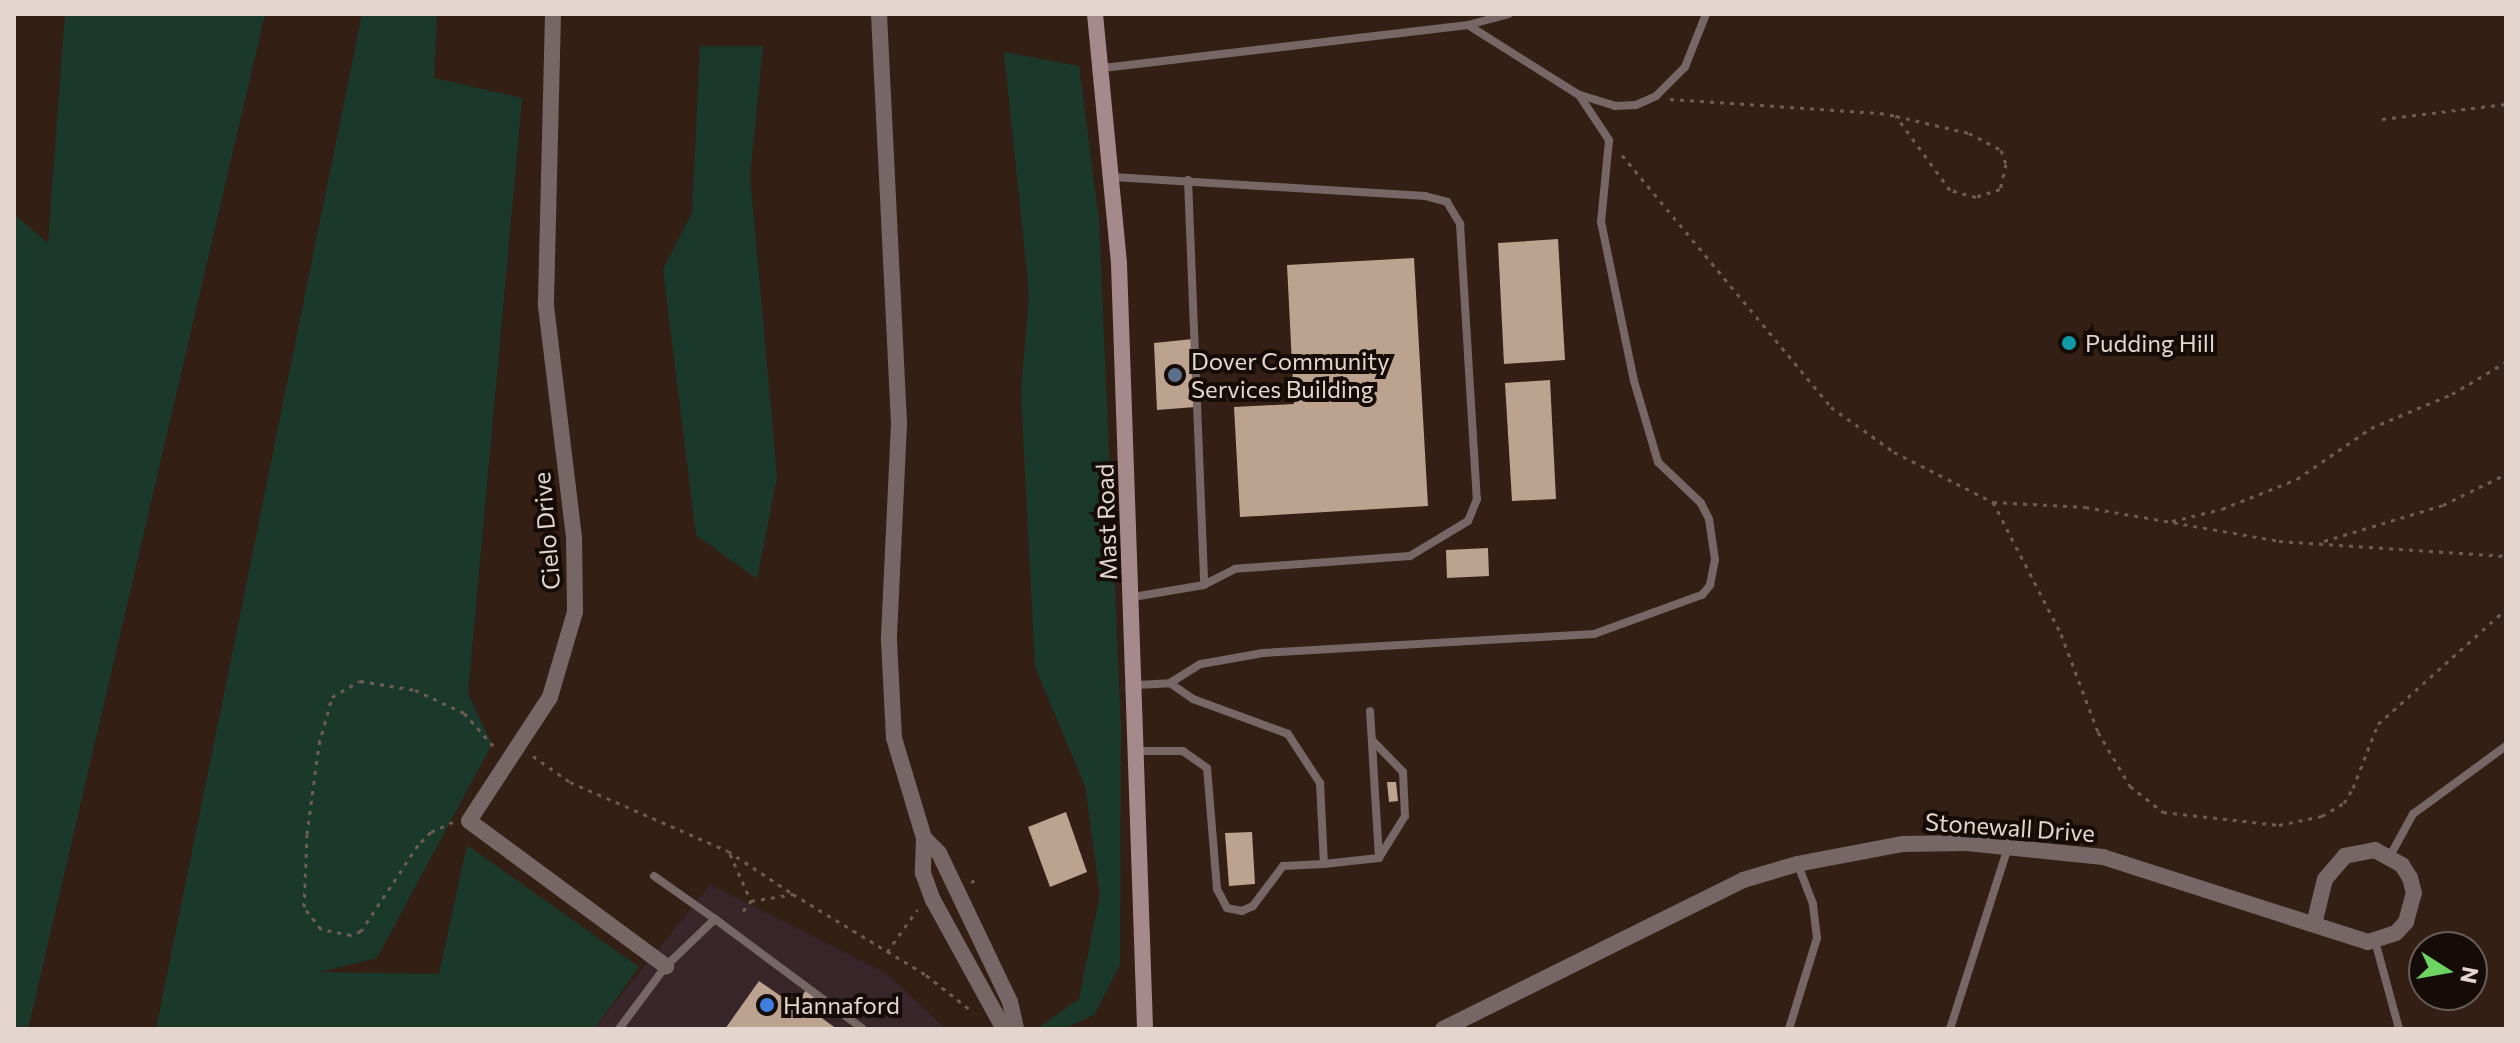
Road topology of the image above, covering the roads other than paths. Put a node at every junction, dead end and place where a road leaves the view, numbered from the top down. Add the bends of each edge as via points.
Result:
1 (553, 14) edge
2 (879, 14) edge
3 (1095, 14) edge
4 (1509, 14) edge
5 (1706, 14) edge
6 (1468, 25) junction
7 (1103, 68) junction
8 (1579, 95) junction
9 (1113, 177) junction
10 (1188, 180) junction
11 (1204, 585) junction
12 (1133, 597) junction
13 (1170, 683) junction
14 (1137, 685) junction
15 (1370, 711) dead end
16 (1372, 740) junction
17 (2506, 746) edge
18 (1139, 751) junction
19 (924, 838) junction
20 (2008, 846) junction
21 (2390, 856) junction
22 (1379, 858) junction
23 (1324, 864) junction
24 (1797, 864) junction
25 (654, 876) dead end
26 (715, 919) junction
27 (2314, 924) junction
28 (2375, 941) junction
29 (666, 966) junction
30 (619, 1029) edge
31 (863, 1029) edge
32 (1004, 1029) edge
33 (1016, 1029) edge
34 (1145, 1029) edge
35 (1443, 1029) edge
36 (1789, 1029) edge
37 (1950, 1029) edge
38 (2399, 1029) edge

1 - 29 street, Cielo Drive via 546,306 574,538 575,612 550,697 469,821
2 - 19 street via 899,424 891,707 899,766
3 - 7 street, Mast Road
4 - 6 lane
5 - 8 lane via 1685,67 1656,96 1636,105 1615,106
6 - 7 lane
6 - 8 lane
7 - 9 street, Mast Road
8 - 13 lane via 1609,140 1601,222 1651,443 1669,476 1701,503 1709,519 1715,560 1710,585 1702,595 1581,636 1483,642 1432,639 1263,653 1201,664
9 - 10 lane
9 - 12 street, Mast Road
10 - 11 lane
10 - 11 lane via 1425,196 1447,202 1460,224 1477,499 1468,521 1410,556 1235,569
11 - 12 lane
12 - 14 street, Mast Road
13 - 14 lane
13 - 23 lane via 1193,699 1288,734 1320,783
14 - 18 street, Mast Road
15 - 16 lane
16 - 22 lane
16 - 22 lane via 1403,772 1405,816
17 - 21 lane via 2413,814
18 - 23 lane via 1183,751 1207,768 1217,889 1227,908 1242,911 1253,906 1283,866
18 - 34 street, Mast Road
19 - 32 street via 923,873 933,900
19 - 33 street via 939,853 1010,1002
20 - 24 street, Stonewall Drive via 1903,844
20 - 27 street, Stonewall Drive via 2103,857
20 - 37 lane via 2004,873
21 - 27 street via 2360,851 2333,866
21 - 28 street via 2410,878 2412,909 2396,933
22 - 23 lane
24 - 35 street, Stonewall Drive via 1697,899
24 - 36 lane via 1813,904 1817,938
25 - 26 lane
26 - 29 lane
26 - 31 lane
27 - 28 street, Stonewall Drive via 2353,940
28 - 38 lane
29 - 30 lane

